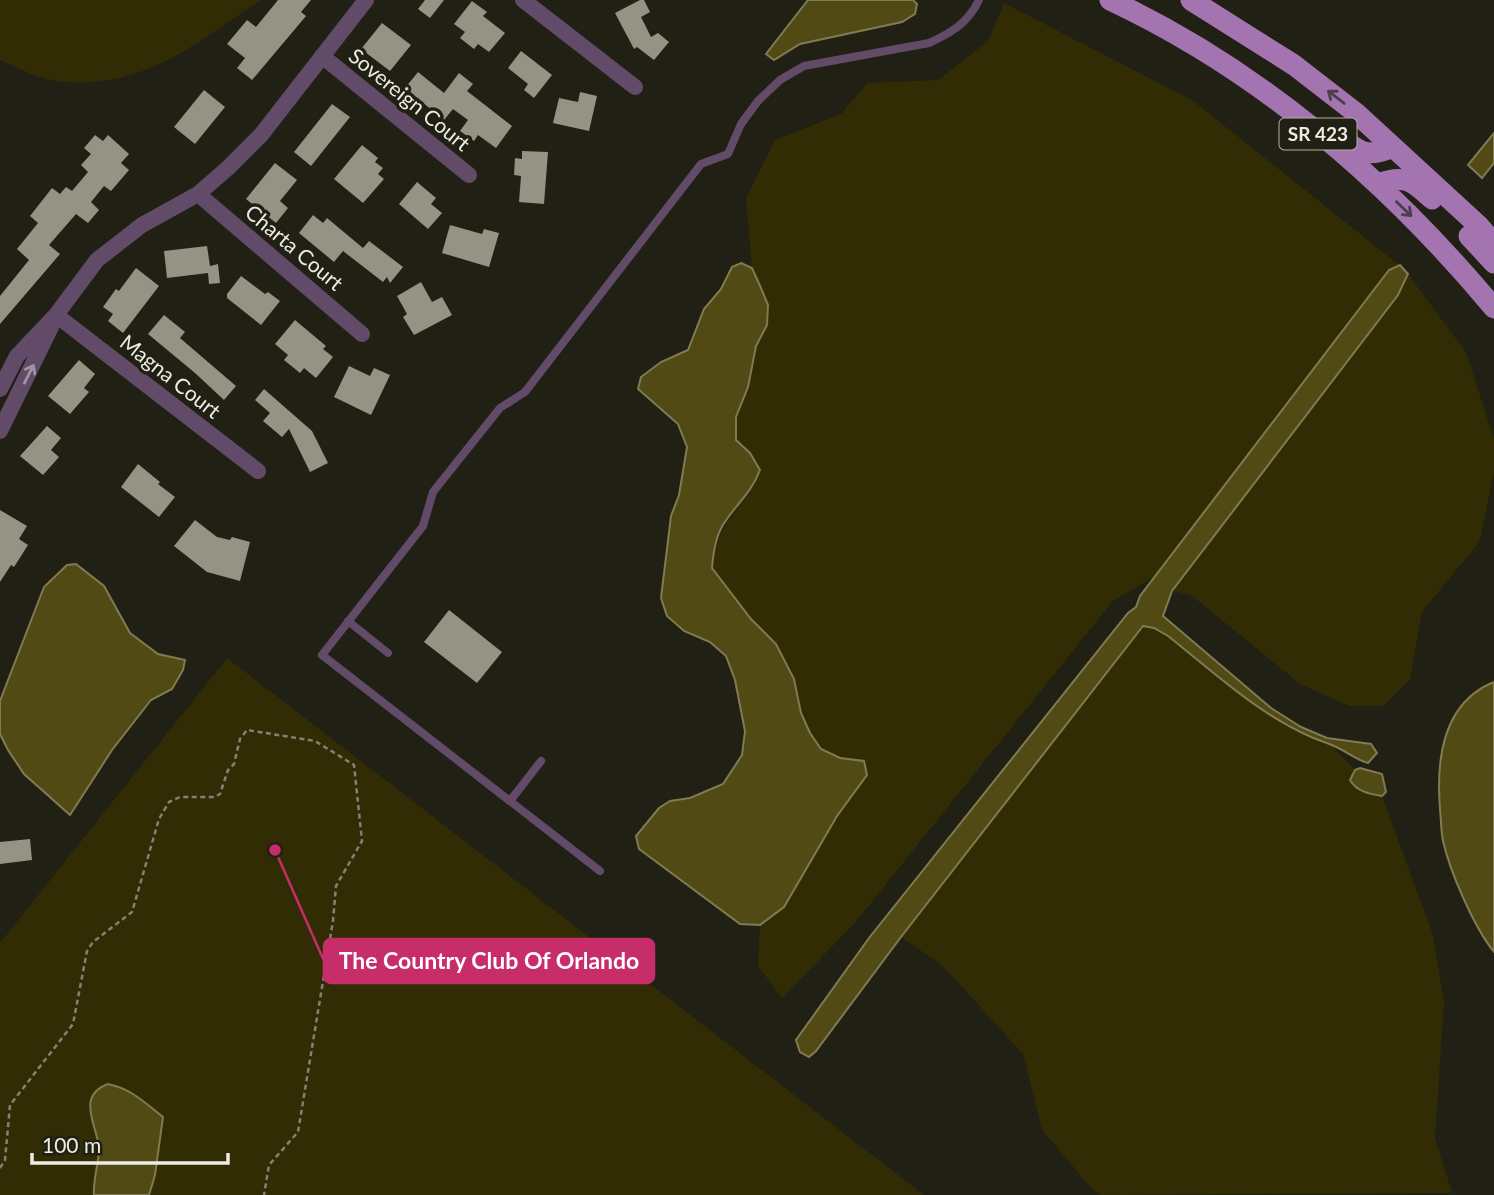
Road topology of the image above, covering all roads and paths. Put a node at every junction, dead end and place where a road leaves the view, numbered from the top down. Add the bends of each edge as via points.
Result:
1 (366, 0) edge
2 (523, 0) edge
3 (979, 0) edge
4 (1110, 0) edge
5 (1200, 2) edge
6 (1158, 24) junction
7 (322, 57) junction
8 (635, 87) dead end
9 (1393, 147) junction
10 (469, 176) dead end
11 (1377, 184) junction
12 (198, 194) junction
13 (1494, 243) edge
14 (1494, 263) edge
15 (1494, 308) edge
16 (56, 316) junction
17 (362, 334) dead end
18 (0, 389) edge
19 (0, 431) edge
20 (258, 471) dead end
21 (348, 621) junction
22 (388, 653) dead end
23 (541, 761) dead end
24 (510, 801) junction
25 (600, 871) dead end
26 (0, 1168) edge
27 (264, 1195) edge

1 - 7 street
2 - 8 street
3 - 21 lane via 964,23 929,43 804,66 758,100 740,124 728,154 701,164 524,392 500,408 433,492 423,526
4 - 6 main road, SR 423
9 -> 5 main road, SR 423 via 1294,65
6 - 9 main road via 1189,30 1260,76 1357,150 1377,154
6 - 11 main road, SR 423 via 1267,93
7 - 10 street, Sovereign Court
7 - 12 street via 261,135
9 - 13 main road, SR 423
11 - 14 main road via 1397,177 1417,185
11 -> 15 main road, SR 423 via 1428,232
12 - 16 street via 142,225 97,260
12 - 17 street, Charta Court
16 - 18 street via 17,356
19 -> 16 street
16 - 20 street, Magna Court
21 - 22 lane
21 - 24 lane via 322,654
23 - 24 lane
24 - 25 lane
26 - 27 path via 5,1160 10,1105 73,1024 87,951 132,912 159,819 169,802 180,797 220,794 247,730 315,741 354,765 362,841 336,886 298,1132 270,1165

